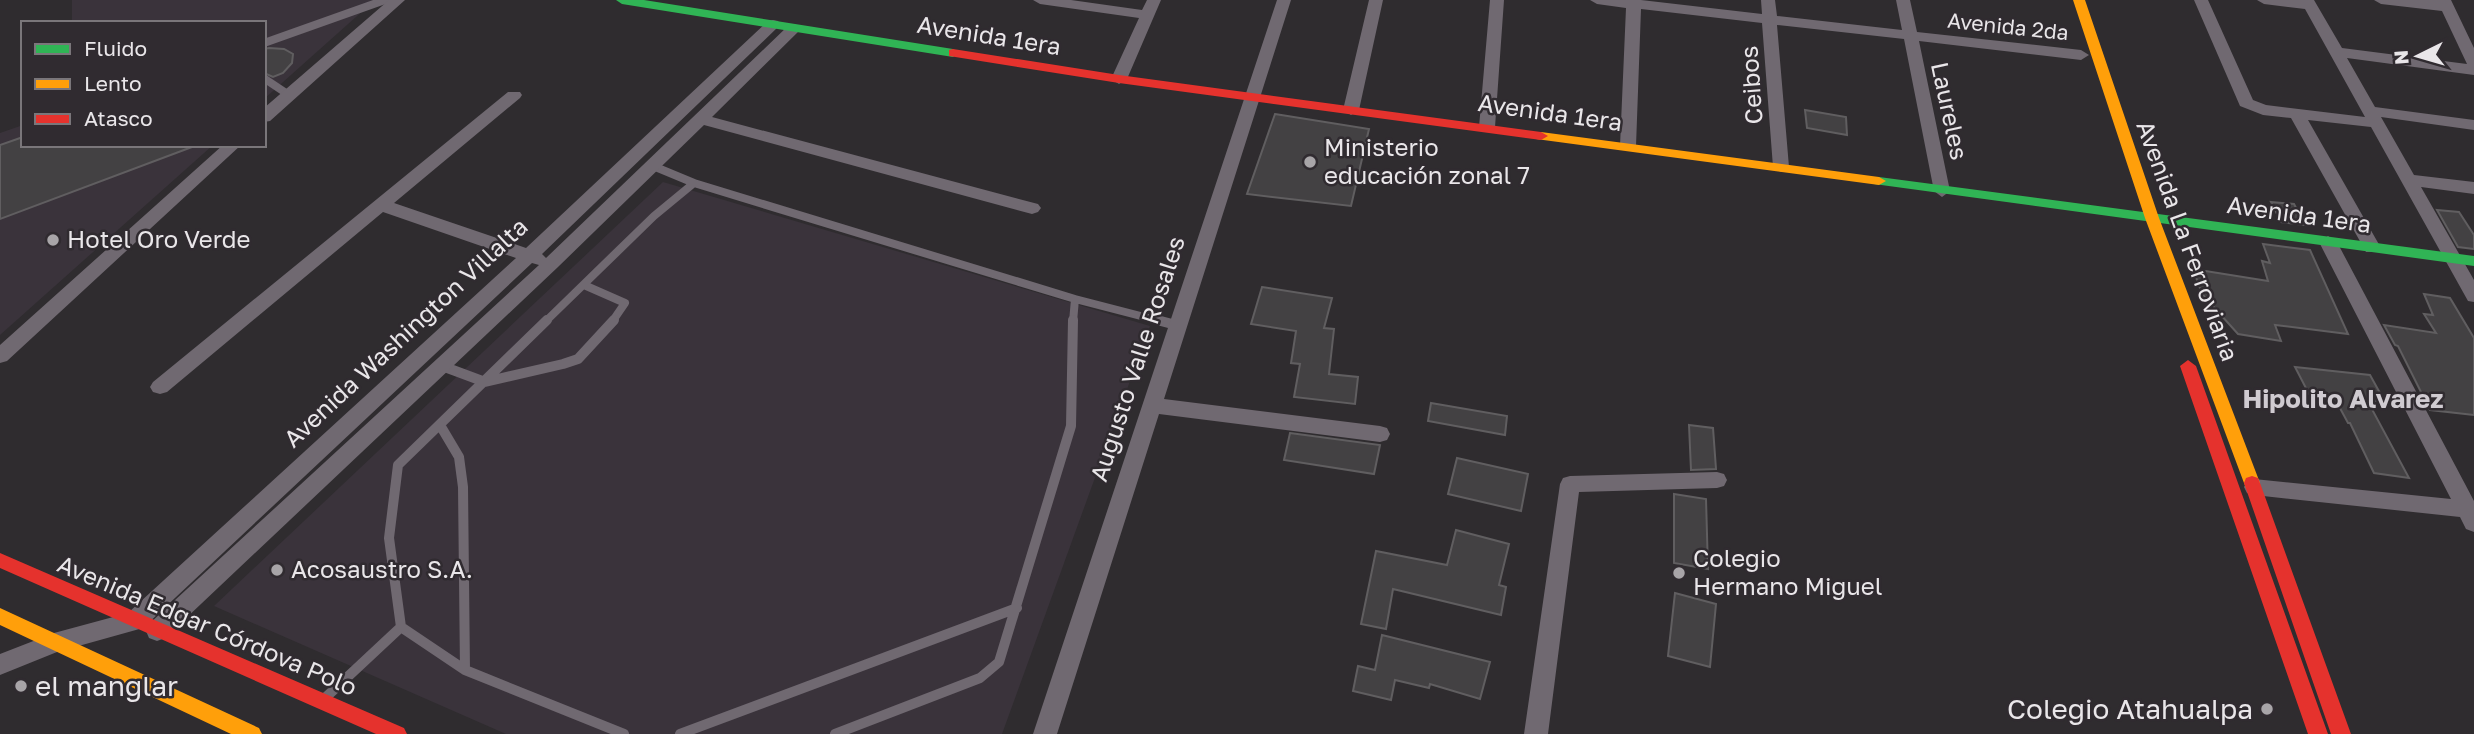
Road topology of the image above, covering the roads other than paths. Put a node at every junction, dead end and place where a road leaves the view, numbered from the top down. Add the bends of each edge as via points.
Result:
1 (385, 0) edge
2 (398, 0) edge
3 (622, 0) edge
4 (1040, 0) edge
5 (1154, 0) edge
6 (1284, 0) edge
7 (1376, 0) edge
8 (1497, 0) edge
9 (1597, 0) edge
10 (1768, 0) edge
11 (1903, 0) edge
12 (2079, 0) edge
13 (2201, 0) edge
14 (2264, 0) edge
15 (2381, 0) edge
16 (1634, 2) edge
17 (2309, 2) edge
18 (2446, 3) edge
19 (1147, 15) junction
20 (1770, 21) junction
21 (2069, 22) dead end
22 (773, 24) junction
23 (794, 28) junction
24 (1910, 38) junction
25 (266, 42) edge
26 (2337, 52) junction
27 (2081, 55) junction
28 (2474, 64) edge
29 (2474, 70) edge
30 (1119, 79) junction
31 (266, 80) edge
32 (289, 95) junction
33 (514, 95) dead end
34 (1254, 96) junction
35 (1351, 110) junction
36 (2297, 114) junction
37 (266, 115) edge
38 (2373, 117) junction
39 (701, 119) junction
40 (2474, 125) edge
41 (1487, 128) junction
42 (1628, 146) junction
43 (231, 147) edge
44 (653, 166) junction
45 (1781, 167) junction
46 (2409, 180) junction
47 (694, 183) junction
48 (2474, 188) edge
49 (1942, 191) junction
50 (381, 205) junction
51 (1032, 208) dead end
52 (2134, 215) junction
53 (2152, 218) junction
54 (2328, 242) junction
55 (2372, 248) junction
56 (529, 256) junction
57 (2454, 259) junction
58 (2474, 261) edge
59 (552, 263) junction
60 (2153, 267) dead end
61 (584, 285) junction
62 (2474, 296) edge
63 (1075, 299) junction
64 (1176, 325) junction
65 (2180, 345) dead end
66 (0, 356) edge
67 (442, 366) junction
68 (485, 382) junction
69 (160, 387) dead end
70 (1150, 405) junction
71 (440, 425) junction
72 (1380, 434) dead end
73 (1717, 480) dead end
74 (2254, 487) junction
75 (2472, 514) edge
76 (0, 560) edge
77 (1017, 608) junction
78 (0, 616) edge
79 (135, 621) junction
80 (401, 627) junction
81 (158, 631) junction
82 (54, 643) junction
83 (0, 666) edge
84 (465, 670) junction
85 (323, 700) junction
86 (252, 734) edge
87 (397, 734) edge
88 (624, 734) edge
89 (680, 734) edge
90 (835, 734) edge
91 (1045, 734) edge
92 (1536, 734) edge
93 (2318, 734) edge
94 (2341, 734) edge

1 - 25 lane
2 - 32 street
3 - 22 main road, Avenida 1era
4 - 19 street
5 - 19 street
6 - 34 street, Augusto Valle Rosales
7 - 35 street
8 - 41 street
9 - 16 street, Avenida 2da
10 - 20 street, Ceibos
11 - 24 street, Laureles
12 - 53 main road, Avenida La Ferroviaria
13 - 36 street via 2246,103
14 - 17 street
15 - 18 street
16 - 20 street, Avenida 2da
16 - 42 street
17 - 26 street
18 - 28 street
19 - 30 street
20 - 24 street, Avenida 2da
20 - 45 street, Ceibos
21 - 27 main road, Avenida La Ferroviaria
22 - 23 main road, Avenida 1era
22 - 56 street, Avenida Washington Villalta
23 - 30 main road, Avenida 1era
23 - 39 street, Avenida Washington Villalta
24 - 27 street, Avenida 2da
24 - 49 street, Laureles
26 - 29 street
26 - 38 street
27 - 52 main road, Avenida La Ferroviaria
30 - 34 main road, Avenida 1era
31 - 32 lane
32 - 37 street
33 - 50 street
34 - 35 main road, Avenida 1era
34 - 64 street, Augusto Valle Rosales
35 - 41 main road, Avenida 1era
36 - 38 street
36 - 55 street
38 - 40 street
38 - 46 street
39 - 44 street, Avenida Washington Villalta
39 - 51 street
41 - 42 main road, Avenida 1era
42 - 45 main road, Avenida 1era
43 - 66 street
44 - 47 lane
44 - 59 street, Avenida Washington Villalta
45 - 49 main road, Avenida 1era
46 - 48 street
46 - 57 street
47 - 61 lane
47 - 63 lane
49 - 52 main road, Avenida 1era
50 - 56 street
50 - 69 street
52 - 53 main road, Avenida 1era
52 - 60 main road, Avenida La Ferroviaria
53 - 54 main road, Avenida 1era
53 - 74 main road, Avenida La Ferroviaria
54 - 55 main road, Avenida 1era
54 - 75 street
55 - 57 main road, Avenida 1era
56 - 59 street
56 - 79 street, Avenida Washington Villalta
57 - 58 main road, Avenida 1era
57 - 62 street
59 - 67 street, Avenida Washington Villalta
61 - 68 lane
61 - 68 lane via 625,303 578,359
63 - 64 lane
63 - 77 lane via 1071,426
64 - 70 street, Augusto Valle Rosales
65 - 93 main road, Avenida La Ferroviaria
67 - 68 lane
67 - 81 street, Avenida Washington Villalta
68 - 71 lane
70 - 72 street
70 - 91 street, Augusto Valle Rosales
71 - 80 lane via 398,465 389,538
71 - 84 lane via 459,457 463,487
73 - 92 street via 1570,484
74 - 75 street
74 - 94 main road, Avenida La Ferroviaria
76 - 79 main road, Avenida Edgar Córdova Polo
77 - 89 lane
77 - 90 lane via 999,662 980,678
78 - 82 main road
79 - 81 main road, Avenida Edgar Córdova Polo
79 - 82 street, Avenida Washington Villalta
80 - 84 lane
80 - 85 lane
81 - 85 main road, Avenida Edgar Córdova Polo
82 - 83 street, Avenida Washington Villalta
82 - 86 main road
84 - 88 lane
85 - 87 main road, Avenida Edgar Córdova Polo

